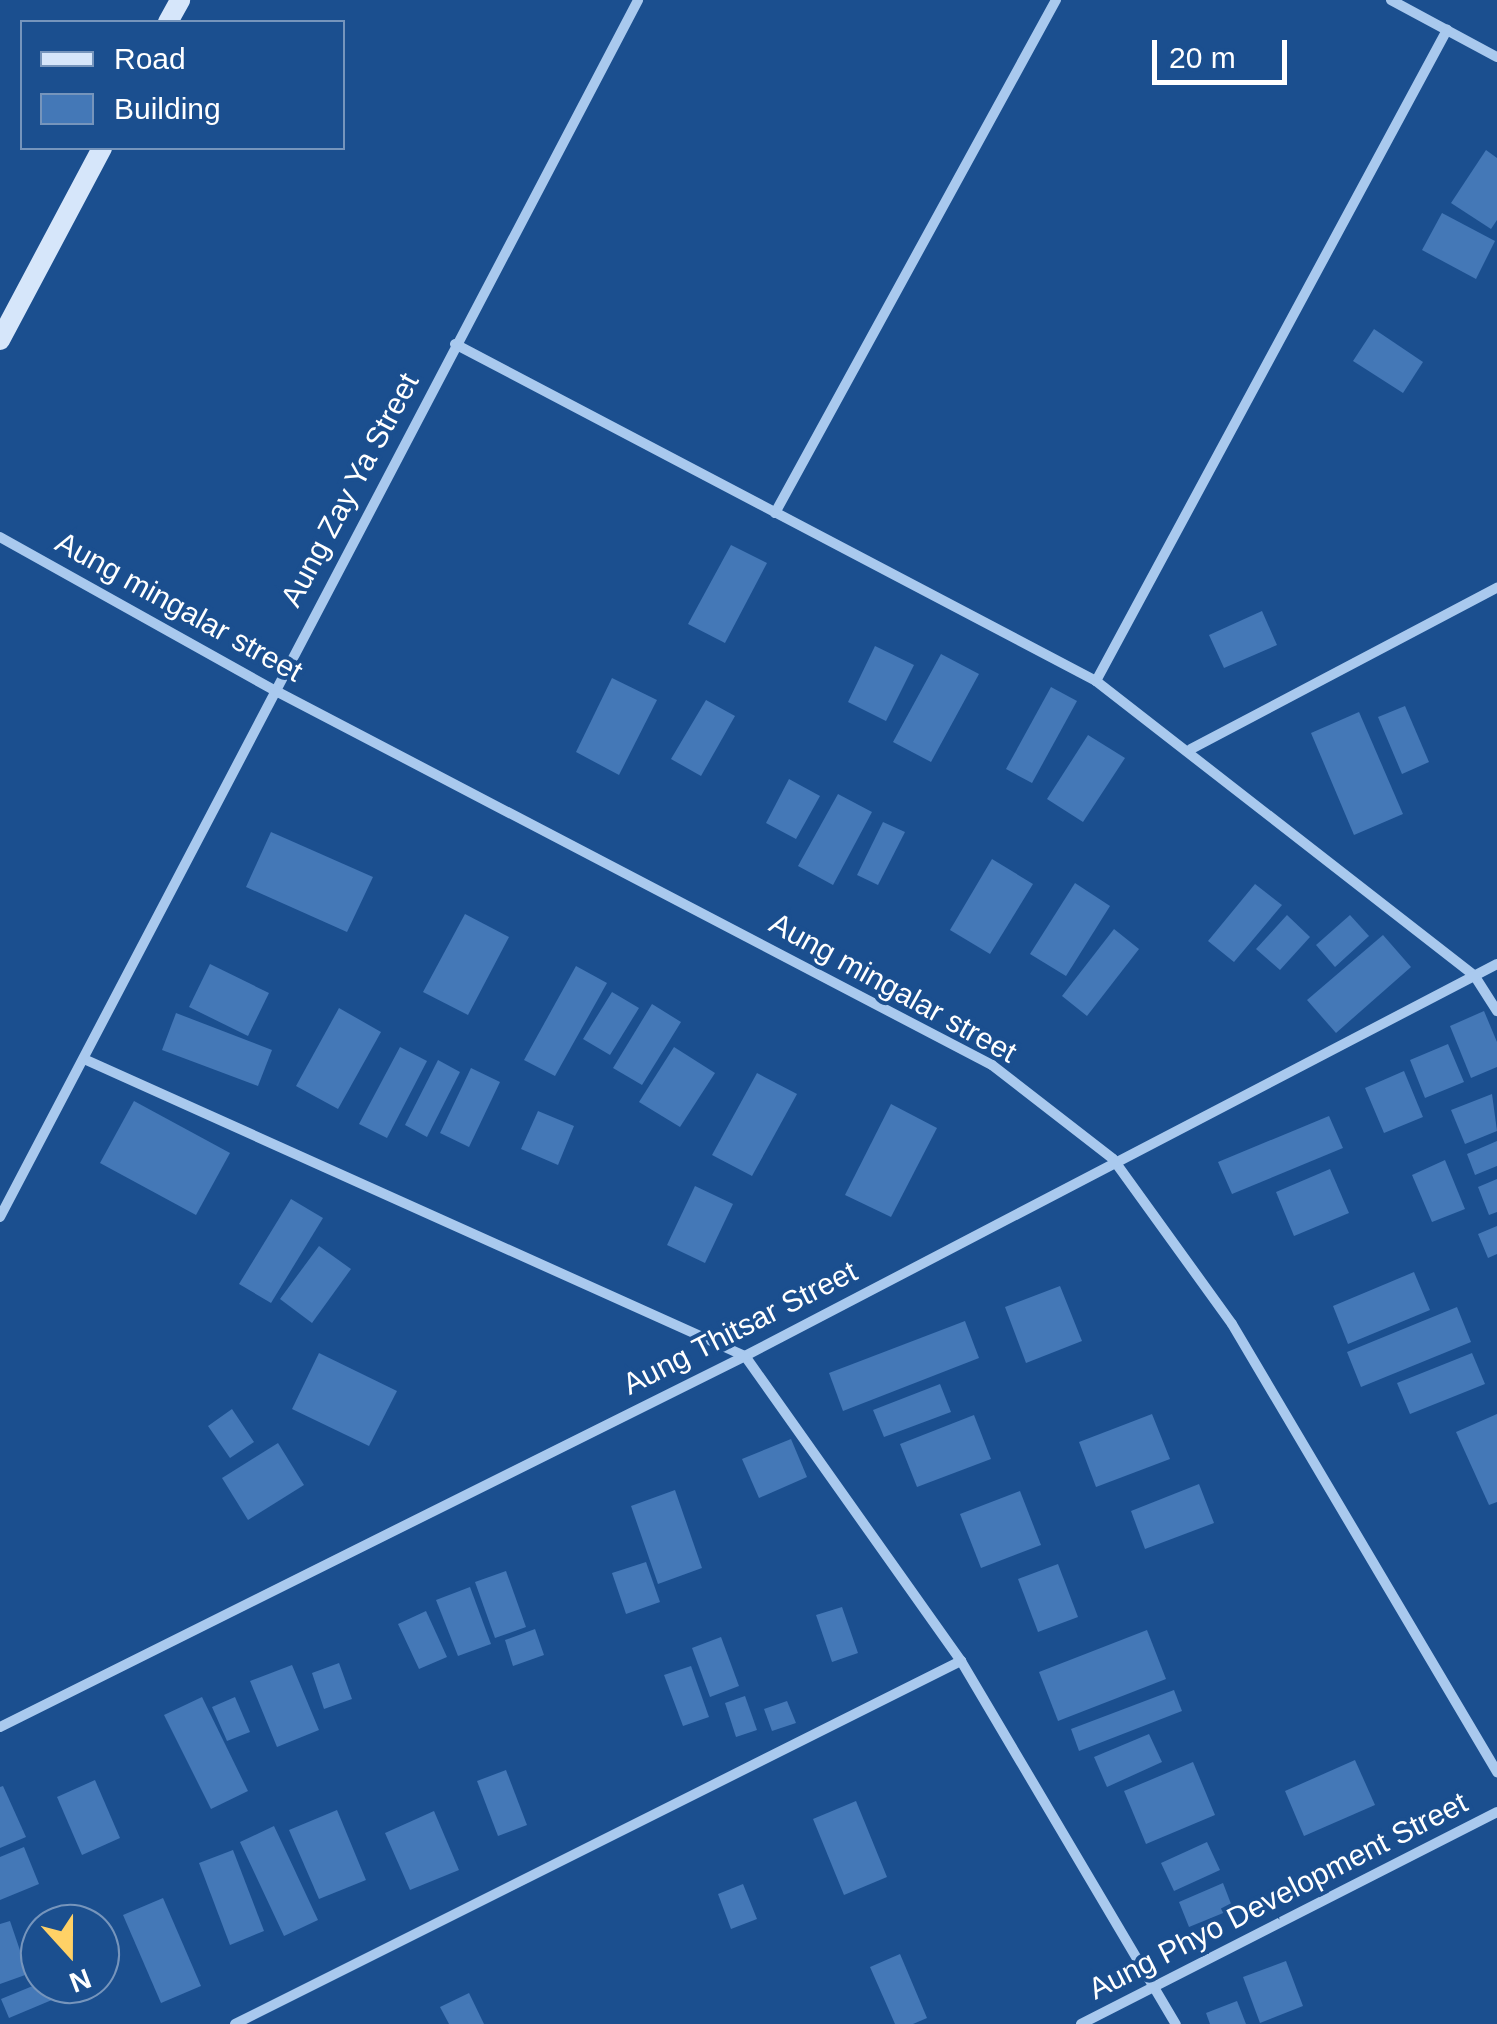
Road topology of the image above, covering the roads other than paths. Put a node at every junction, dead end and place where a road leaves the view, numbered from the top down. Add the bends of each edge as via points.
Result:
1 (638, 0) edge
2 (1056, 0) edge
3 (1391, 0) edge
4 (1447, 30) junction
5 (1497, 57) edge
6 (101, 150) edge
7 (0, 340) edge
8 (455, 344) junction
9 (774, 513) junction
10 (0, 537) edge
11 (1497, 588) edge
12 (1096, 681) junction
13 (274, 690) junction
14 (1191, 749) junction
15 (1497, 964) edge
16 (1474, 976) junction
17 (1497, 1011) edge
18 (84, 1059) junction
19 (1113, 1159) junction
20 (0, 1218) edge
21 (745, 1356) junction
22 (960, 1661) junction
23 (0, 1726) edge
24 (1497, 1772) edge
25 (1497, 1812) edge
26 (1154, 1987) junction
27 (235, 2024) edge
28 (1081, 2024) edge
29 (1176, 2024) edge

1 - 8 street, Aung Zay Ya Street
2 - 9 street
3 - 4 street
4 - 5 street
4 - 12 street
6 - 7 street
8 - 9 street
8 - 13 street, Aung Zay Ya Street
9 - 12 street
10 - 13 street, Aung mingalar street
11 - 14 street
12 - 14 street
13 - 18 street, Aung Zay Ya Street
13 - 19 street, Aung mingalar street via 992,1065
14 - 16 street
15 - 16 street, Aung Thitsar Street
16 - 17 street
16 - 19 street, Aung Thitsar Street
18 - 20 street, Aung Zay Ya Street
18 - 21 street
19 - 21 street, Aung Thitsar Street
19 - 24 street, Aung mingalar street via 1232,1324
21 - 22 street
21 - 23 street, Aung Thitsar Street
22 - 26 street
22 - 27 street
25 - 26 street, Aung Phyo Development Street
26 - 28 street, Aung Phyo Development Street
26 - 29 street

